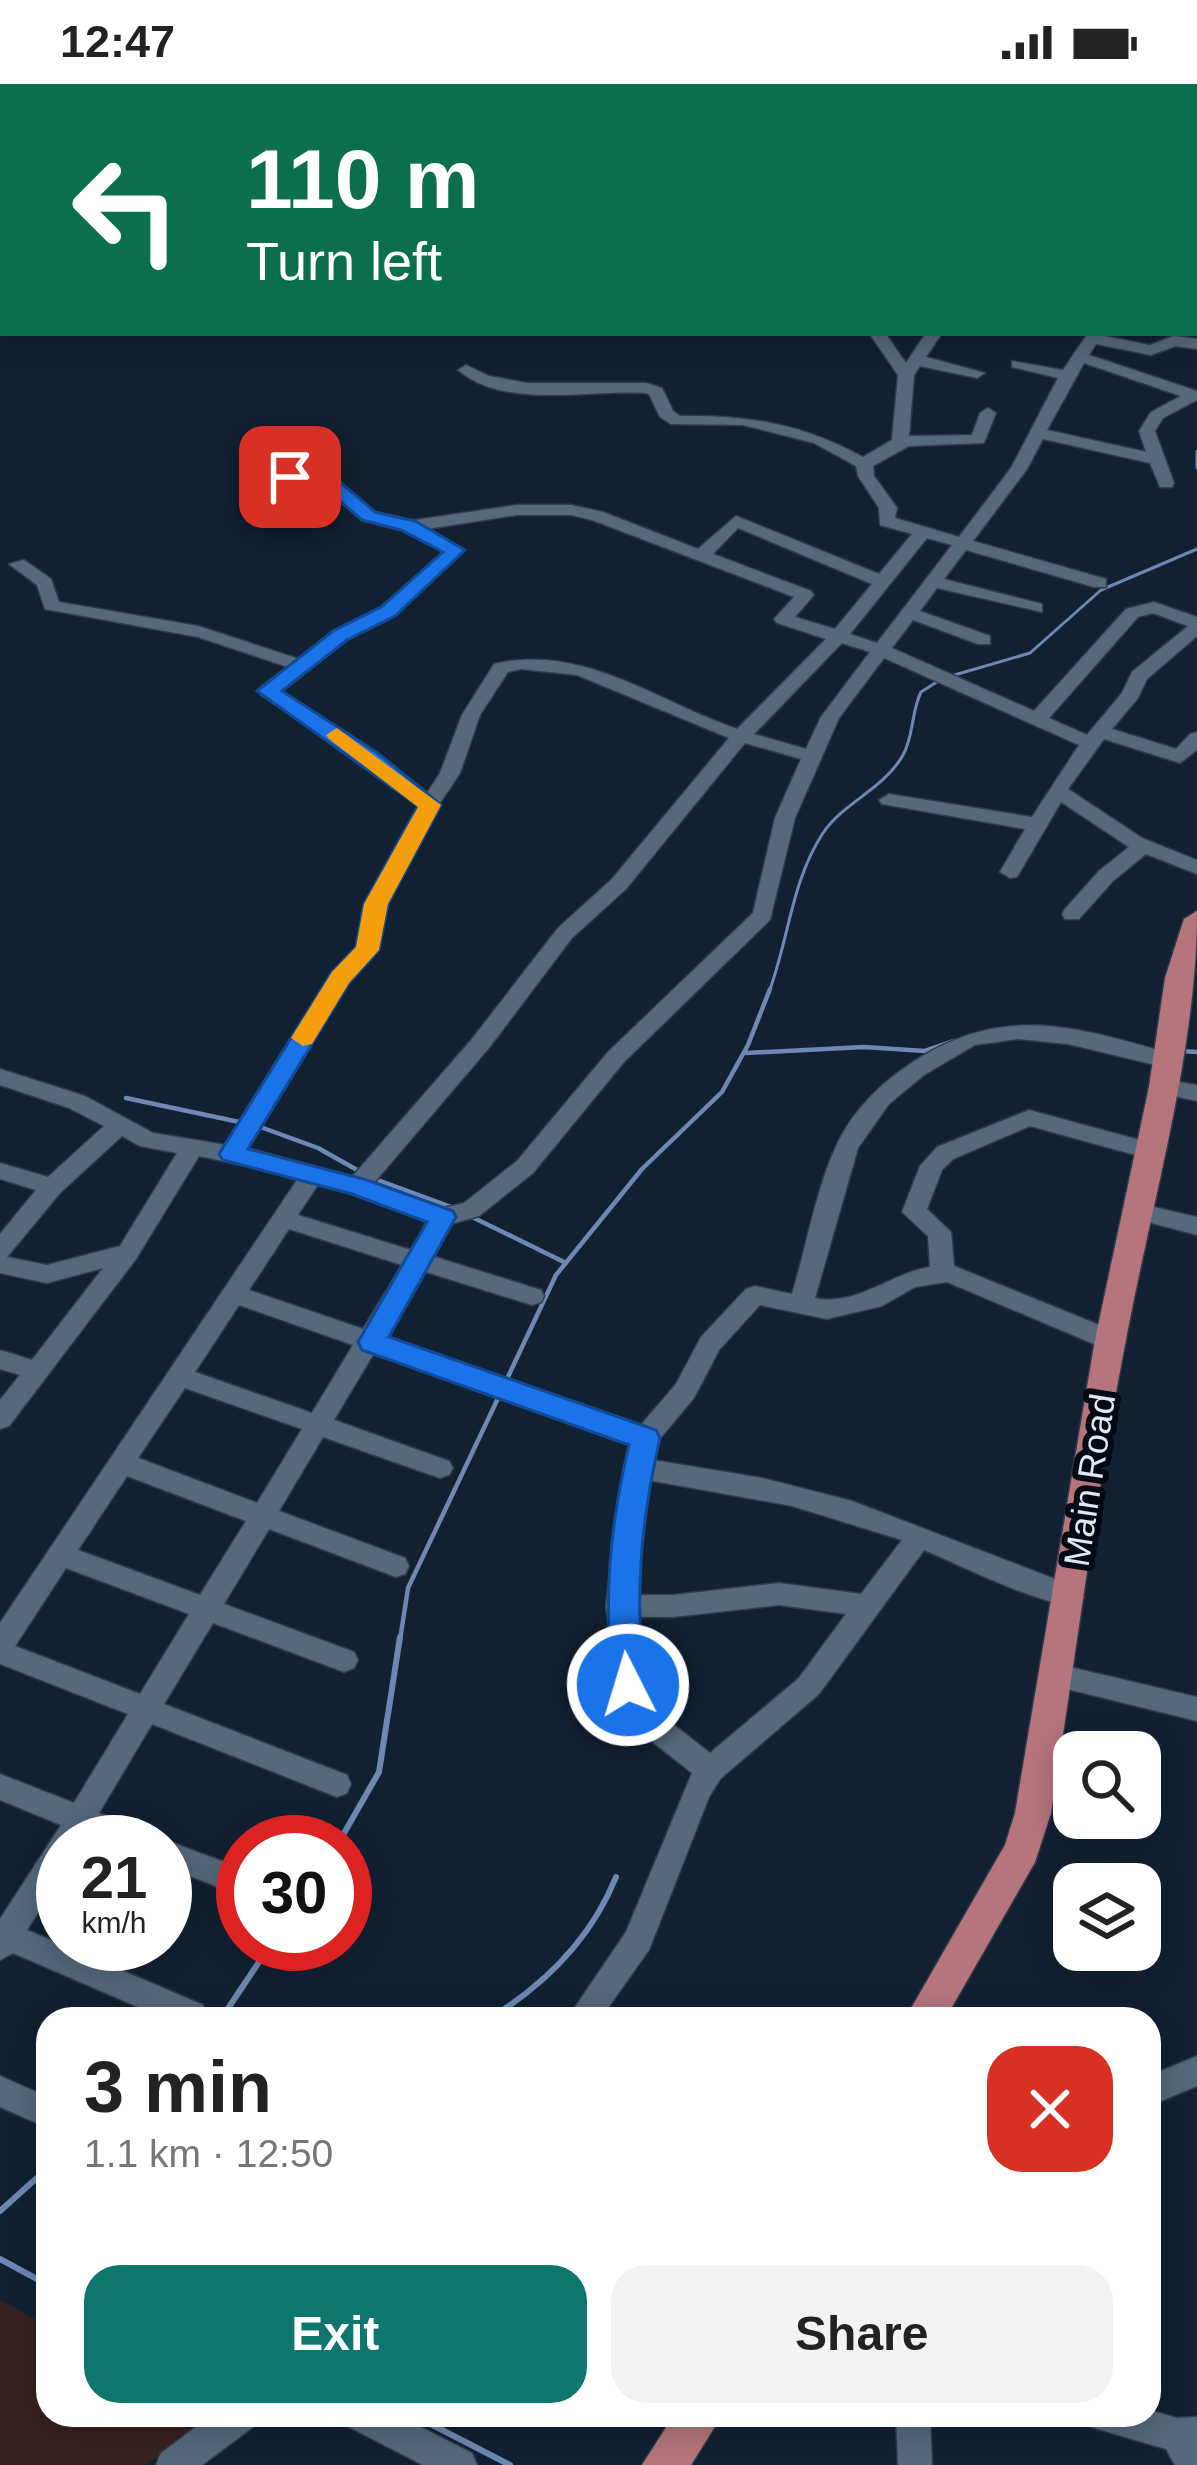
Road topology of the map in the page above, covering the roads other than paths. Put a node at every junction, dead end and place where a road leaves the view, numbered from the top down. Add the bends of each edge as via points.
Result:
1 (880, 336) edge
2 (932, 336) edge
3 (1094, 336) edge
4 (1197, 344) edge
5 (1081, 357) junction
6 (1018, 364) dead end
7 (911, 368) junction
8 (466, 370) dead end
9 (977, 373) dead end
10 (1067, 376) junction
11 (1196, 394) edge
12 (988, 412) dead end
13 (1041, 434) junction
14 (900, 440) junction
15 (1157, 459) junction
16 (864, 464) junction
17 (290, 477) dead end
18 (1166, 483) dead end
19 (408, 526) junction
20 (922, 533) junction
21 (958, 544) junction
22 (702, 555) junction
23 (18, 564) dead end
24 (930, 580) junction
25 (882, 582) junction
26 (1100, 583) dead end
27 (1036, 608) dead end
28 (907, 612) junction
29 (1197, 625) edge
30 (838, 637) junction
31 (984, 640) dead end
32 (878, 649) junction
33 (301, 667) junction
34 (1038, 718) junction
35 (742, 735) junction
36 (1095, 737) junction
37 (1197, 738) edge
38 (811, 756) junction
39 (1056, 790) junction
40 (890, 800) dead end
41 (430, 805) junction
42 (1035, 824) junction
43 (1143, 846) junction
44 (1197, 868) edge
45 (1010, 872) dead end
46 (1072, 914) dead end
47 (1197, 919) edge
48 (1187, 979) edge
49 (1164, 1073) junction
50 (0, 1077) edge
51 (1197, 1093) edge
52 (117, 1126) junction
53 (191, 1148) junction
54 (1150, 1151) junction
55 (232, 1154) junction
56 (0, 1171) edge
57 (314, 1173) junction
58 (358, 1186) junction
59 (52, 1187) junction
60 (1137, 1211) junction
61 (443, 1217) junction
62 (283, 1219) junction
63 (1197, 1226) edge
64 (0, 1250) edge
65 (128, 1253) junction
66 (416, 1259) junction
67 (0, 1264) edge
68 (943, 1273) junction
69 (236, 1294) junction
70 (532, 1296) dead end
71 (801, 1304) junction
72 (1110, 1340) junction
73 (372, 1342) junction
74 (0, 1359) edge
75 (37, 1371) junction
76 (179, 1376) junction
77 (0, 1419) edge
78 (318, 1424) junction
79 (645, 1438) junction
80 (122, 1463) junction
81 (440, 1468) dead end
82 (639, 1468) junction
83 (264, 1513) junction
84 (918, 1538) junction
85 (58, 1554) junction
86 (396, 1566) dead end
87 (1071, 1597) junction
88 (620, 1606) junction
89 (868, 1606) junction
90 (206, 1608) junction
91 (0, 1649) edge
92 (344, 1660) dead end
93 (1057, 1676) junction
94 (1197, 1708) edge
95 (144, 1711) junction
96 (710, 1771) junction
97 (337, 1784) dead end
98 (0, 1787) edge
99 (40, 1815) edge
100 (82, 1815) edge
101 (36, 1887) edge
102 (2, 1938) edge
103 (172, 2007) edge
104 (591, 2007) edge
105 (931, 2007) edge
106 (1197, 2071) edge
107 (1161, 2086) edge
108 (0, 2091) edge
109 (36, 2108) edge
110 (225, 2427) edge
111 (385, 2427) edge
112 (692, 2427) edge
113 (913, 2427) edge
114 (1139, 2427) edge
115 (1189, 2444) edge
116 (173, 2465) edge
117 (460, 2465) edge
118 (664, 2465) edge
119 (915, 2465) edge

1 - 7 street
2 - 7 street
3 - 4 street via 1150,350
3 - 5 street
5 - 10 street
5 - 11 street
6 - 10 street
7 - 9 street
7 - 14 street
8 - 16 street via 508,386 646,388 677,421 743,421 820,440
10 - 13 street
11 - 15 street via 1156,415 1147,431
12 - 14 street via 978,440
13 - 15 street
13 - 21 street
14 - 16 street
15 - 18 street
16 - 20 street via 888,508 886,521
17 - 19 street via 328,481 368,516
19 - 22 street via 526,509 597,512
19 - 33 street via 455,550 388,611
20 - 21 street
20 - 25 street
21 - 24 street
21 - 26 street
22 - 25 street via 736,521
22 - 30 street via 805,595 783,619
23 - 33 street via 45,583 52,605 186,628
24 - 27 street
24 - 28 street
25 - 30 street
28 - 31 street
28 - 32 street
29 - 34 street via 1154,607 1132,613
29 - 36 street via 1139,676
30 - 32 street
30 - 35 street
32 - 34 street
32 - 38 street
33 - 41 street via 268,691
34 - 36 street
35 - 38 street
35 - 41 street via 621,684 560,667 510,665 471,715
35 - 58 street via 619,884 565,933
36 - 37 street via 1180,757
36 - 39 street
38 - 61 street via 785,818 763,915 616,1057 525,1167 471,1210
39 - 42 street
39 - 43 street
40 - 42 street
41 - 55 street via 376,904 368,950 340,978
42 - 45 street
43 - 44 street
43 - 46 street
47 - 48 main road, Main Road
48 - 49 main road, Main Road
49 - 51 street
49 - 54 main road, Main Road
49 - 71 street via 1065,1037 998,1035 969,1040 907,1074 847,1148
50 - 52 street via 77,1102
52 - 53 street
52 - 59 street
53 - 55 street
53 - 65 street
54 - 60 main road, Main Road
54 - 68 street via 1029,1118 945,1153 914,1212 939,1232
55 - 57 street
56 - 59 street
57 - 58 street
57 - 62 street
58 - 61 street
59 - 64 street
60 - 63 street
60 - 72 main road, Main Road
61 - 66 street
62 - 66 street
62 - 69 street
65 - 67 street via 47,1274
65 - 75 street
66 - 70 street
66 - 73 street
68 - 71 street via 910,1279 853,1307
68 - 72 street
69 - 73 street
69 - 76 street
71 - 79 street via 755,1295 710,1343 685,1391
72 - 87 main road, Main Road
73 - 78 street
73 - 79 street
74 - 75 street
75 - 77 street
76 - 78 street
76 - 80 street
78 - 81 street
78 - 83 street
79 - 82 street
80 - 83 street
80 - 85 street
82 - 84 street via 806,1498
82 - 88 street
83 - 86 street
83 - 90 street
84 - 87 street
84 - 89 street
85 - 90 street
85 - 91 street
87 - 93 main road, Main Road
88 - 89 street via 779,1594
88 - 96 street via 633,1702
89 - 96 street via 809,1686
90 - 92 street
90 - 95 street
91 - 95 street
93 - 94 street
93 - 105 main road, Main Road via 1022,1850
95 - 97 street
95 - 100 street
96 - 104 street via 638,1940
98 - 99 street
101 - 102 street
102 - 103 street
106 - 107 street
108 - 109 street
110 - 116 street
111 - 117 street
112 - 118 main road
113 - 119 street
114 - 115 street

